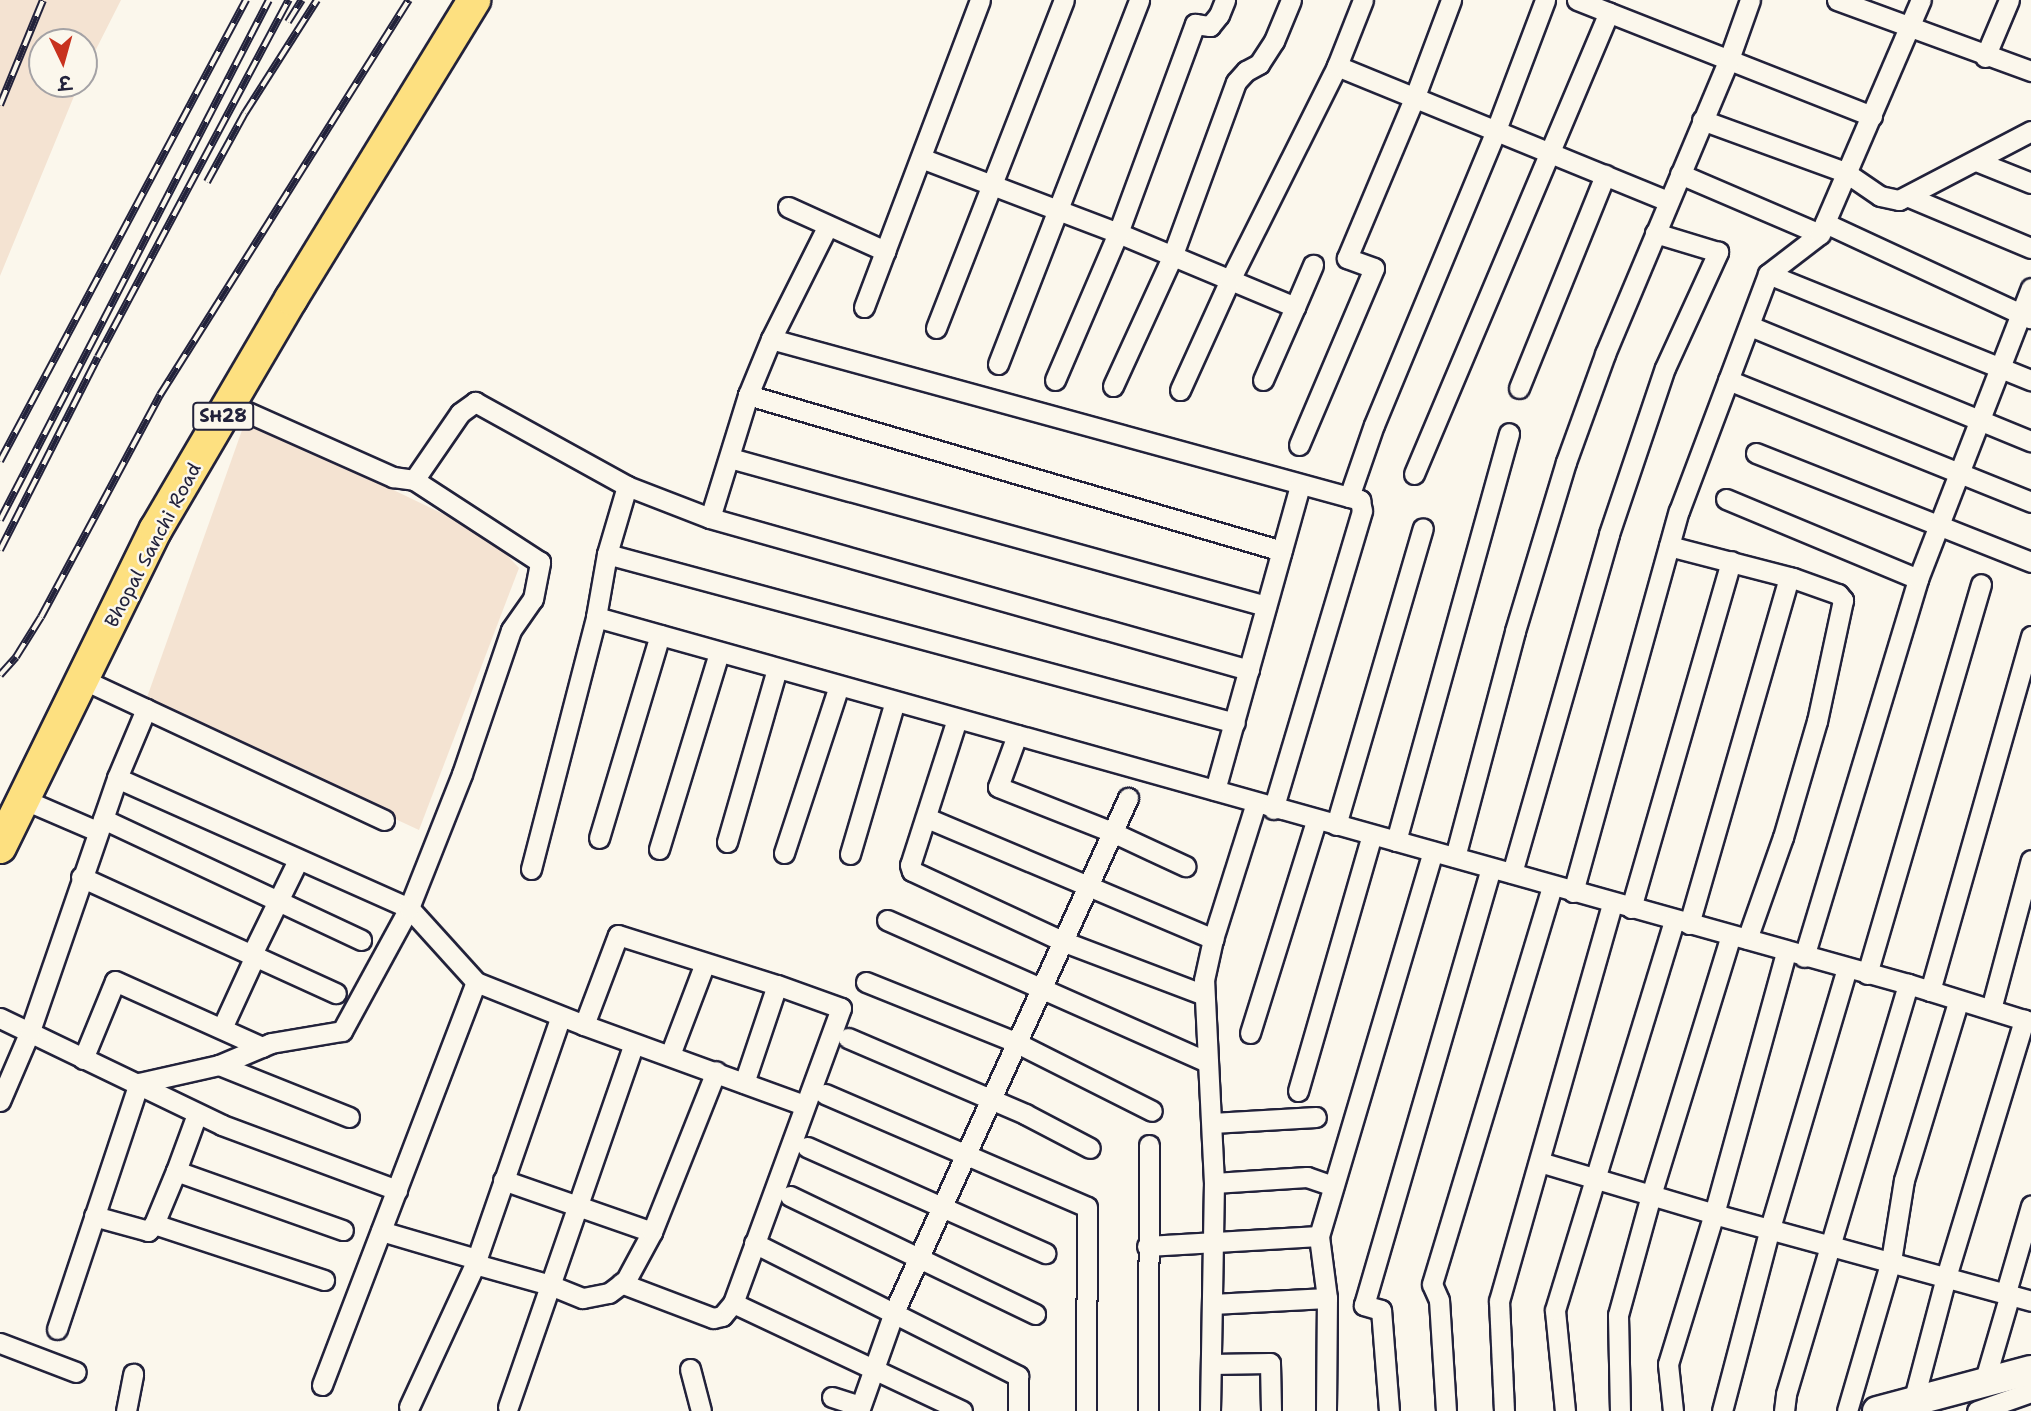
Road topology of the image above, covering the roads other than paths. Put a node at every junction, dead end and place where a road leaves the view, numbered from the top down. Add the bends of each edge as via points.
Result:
1 (474, 0) edge
2 (980, 0) edge
3 (1064, 0) edge
4 (1139, 0) edge
5 (1225, 0) edge
6 (1291, 0) edge
7 (1363, 0) edge
8 (1451, 0) edge
9 (1545, 0) edge
10 (1577, 0) edge
11 (1751, 0) edge
12 (1837, 0) edge
13 (1922, 0) edge
14 (2009, 0) edge
15 (1609, 12) junction
16 (1909, 28) junction
17 (1985, 57) junction
18 (1728, 62) junction
19 (1337, 66) junction
20 (2031, 71) edge
21 (1414, 99) junction
22 (1872, 116) junction
23 (1702, 120) junction
24 (1496, 130) junction
25 (2031, 131) edge
26 (1552, 154) junction
27 (921, 158) junction
28 (1976, 161) junction
29 (1845, 172) junction
30 (1680, 174) junction
31 (1605, 176) junction
32 (2031, 183) edge
33 (990, 184) junction
34 (1909, 197) junction
35 (1668, 201) junction
36 (788, 207) dead end
37 (1056, 210) junction
38 (828, 225) junction
39 (1822, 228) junction
40 (1118, 233) junction
41 (1655, 233) junction
42 (2031, 248) edge
43 (886, 251) junction
44 (1172, 257) junction
45 (1313, 265) dead end
46 (1768, 274) junction
47 (1228, 282) junction
48 (2031, 288) edge
49 (864, 307) dead end
50 (1296, 307) junction
51 (2026, 316) edge
52 (1749, 326) junction
53 (936, 328) dead end
54 (771, 340) junction
55 (998, 364) dead end
56 (2000, 366) junction
57 (1055, 380) dead end
58 (1263, 380) dead end
59 (1728, 380) junction
60 (2031, 380) edge
61 (1112, 386) dead end
62 (1518, 388) dead end
63 (1180, 390) dead end
64 (748, 395) junction
65 (229, 404) junction
66 (1980, 420) junction
67 (1509, 433) dead end
68 (2031, 441) edge
69 (1299, 445) dead end
70 (1756, 453) dead end
71 (730, 458) junction
72 (1959, 472) junction
73 (1414, 474) dead end
74 (414, 480) junction
75 (1300, 485) junction
76 (627, 486) junction
77 (1349, 498) junction
78 (1726, 499) dead end
79 (2031, 502) edge
80 (710, 518) junction
81 (1936, 525) junction
82 (1423, 528) dead end
83 (1670, 546) junction
84 (1282, 551) junction
85 (607, 554) junction
86 (1731, 561) junction
87 (2031, 562) edge
88 (1788, 577) junction
89 (1918, 579) junction
90 (1981, 584) dead end
91 (1266, 606) junction
92 (596, 617) junction
93 (660, 635) junction
94 (2031, 636) edge
95 (719, 653) junction
96 (777, 669) junction
97 (1248, 670) junction
98 (84, 680) junction
99 (839, 686) junction
100 (895, 701) junction
101 (146, 709) junction
102 (957, 719) junction
103 (1235, 723) junction
104 (1017, 735) junction
105 (117, 778) junction
106 (1215, 790) junction
107 (1128, 798) dead end
108 (25, 800) junction
109 (1264, 806) junction
110 (927, 818) junction
111 (384, 820) dead end
112 (1326, 823) junction
113 (100, 825) junction
114 (1112, 832) junction
115 (1372, 835) junction
116 (599, 838) dead end
117 (1396, 841) junction
118 (727, 842) dead end
119 (0, 847) edge
120 (659, 849) dead end
121 (1433, 852) junction
122 (784, 853) dead end
123 (850, 855) dead end
124 (1455, 857) junction
125 (298, 860) junction
126 (2031, 860) edge
127 (1185, 866) dead end
128 (1491, 868) junction
129 (531, 869) dead end
130 (1512, 873) junction
131 (81, 877) junction
132 (1552, 886) junction
133 (1088, 887) junction
134 (1573, 892) junction
135 (278, 903) junction
136 (1621, 905) junction
137 (409, 908) junction
138 (887, 920) dead end
139 (1681, 922) junction
140 (1739, 937) junction
141 (1213, 939) junction
142 (361, 940) dead end
143 (1062, 941) junction
144 (1795, 954) junction
145 (254, 955) junction
146 (705, 963) junction
147 (1847, 968) junction
148 (1867, 974) junction
149 (476, 982) junction
150 (866, 982) dead end
151 (1908, 984) junction
152 (777, 985) junction
153 (1040, 988) junction
154 (1930, 991) junction
155 (335, 993) dead end
156 (1203, 995) junction
157 (1958, 1002) junction
158 (1991, 1009) junction
159 (561, 1016) junction
160 (0, 1018) edge
161 (2027, 1021) edge
162 (584, 1025) junction
163 (222, 1028) junction
164 (30, 1031) junction
165 (1250, 1033) dead end
166 (848, 1038) dead end
167 (1016, 1042) junction
168 (634, 1044) junction
169 (262, 1046) junction
170 (670, 1055) junction
171 (83, 1059) junction
172 (1208, 1062) junction
173 (219, 1065) junction
174 (716, 1071) junction
175 (139, 1083) junction
176 (744, 1083) junction
177 (1298, 1091) dead end
178 (825, 1094) dead end
179 (992, 1100) junction
180 (0, 1101) edge
181 (804, 1105) junction
182 (1152, 1111) dead end
183 (197, 1114) junction
184 (349, 1117) dead end
185 (1316, 1117) dead end
186 (1212, 1123) junction
187 (1149, 1145) dead end
188 (807, 1147) dead end
189 (1090, 1148) dead end
190 (966, 1152) junction
191 (1540, 1162) junction
192 (176, 1171) junction
193 (1595, 1178) junction
194 (503, 1180) junction
195 (1214, 1183) junction
196 (1333, 1186) junction
197 (397, 1190) junction
198 (1651, 1195) junction
199 (790, 1196) dead end
200 (942, 1205) junction
201 (578, 1206) junction
202 (2031, 1206) edge
203 (1714, 1214) junction
204 (93, 1216) junction
205 (155, 1224) junction
206 (1770, 1228) junction
207 (343, 1230) dead end
208 (381, 1231) junction
209 (652, 1232) junction
210 (1319, 1236) junction
211 (754, 1243) junction
212 (1213, 1244) junction
213 (1831, 1244) junction
214 (1147, 1246) junction
215 (1045, 1253) dead end
216 (920, 1258) junction
217 (475, 1261) junction
218 (1891, 1261) junction
219 (1947, 1277) junction
220 (324, 1280) dead end
221 (621, 1283) junction
222 (550, 1285) junction
223 (2008, 1293) junction
224 (1327, 1298) junction
225 (2031, 1301) edge
226 (733, 1303) junction
227 (1212, 1304) junction
228 (894, 1311) junction
229 (1035, 1314) dead end
230 (57, 1329) dead end
231 (0, 1343) edge
232 (1211, 1364) junction
233 (690, 1369) dead end
234 (872, 1369) junction
235 (2031, 1370) edge
236 (76, 1372) dead end
237 (133, 1374) dead end
238 (1984, 1382) junction
239 (322, 1385) dead end
240 (2031, 1392) edge
241 (832, 1396) dead end
242 (1913, 1402) junction
243 (409, 1407) dead end
244 (508, 1407) dead end
245 (859, 1409) edge
246 (126, 1411) edge
247 (701, 1411) edge
248 (962, 1411) edge
249 (1018, 1411) edge
250 (1086, 1411) edge
251 (1148, 1411) edge
252 (1210, 1411) edge
253 (1271, 1411) edge
254 (1326, 1411) edge
255 (1389, 1411) edge
256 (1446, 1411) edge
257 (1504, 1411) edge
258 (1564, 1411) edge
259 (1620, 1411) edge
260 (1673, 1411) edge
261 (1722, 1411) edge
262 (1784, 1411) edge
263 (1847, 1411) edge
264 (1877, 1411) edge
265 (1976, 1411) edge

1 - 65 main road, Bhopal Sanchi Road / SH28
2 - 27 street
3 - 33 street
4 - 37 street
5 - 40 street via 1210,26 1195,24
6 - 44 street via 1259,64 1236,82
7 - 19 street
8 - 21 street
9 - 24 street
10 - 15 street
11 - 18 street
12 - 16 street
13 - 16 street
14 - 17 street
15 - 18 street
15 - 26 street
16 - 17 street
16 - 22 street
17 - 20 street
18 - 22 street
18 - 23 street
19 - 21 street
19 - 47 street
21 - 24 street
21 - 69 street via 1347,258 1374,268
22 - 29 street
23 - 29 street
23 - 30 street
24 - 26 street
24 - 77 street via 1374,425
25 - 28 street
26 - 31 street
26 - 73 street
27 - 33 street
27 - 43 street
28 - 32 street
28 - 34 street
29 - 34 street via 1880,196
29 - 39 street
30 - 35 street
30 - 39 street
31 - 35 street
31 - 62 street
33 - 37 street
33 - 53 street
34 - 42 street
35 - 41 street
36 - 38 street
37 - 40 street
37 - 55 street
38 - 43 street
38 - 54 street
39 - 46 street
39 - 51 street
40 - 44 street
40 - 57 street
41 - 124 street via 1566,462
41 - 130 street via 1718,252 1665,368 1613,521
43 - 49 street
44 - 47 street
44 - 61 street
45 - 50 street
46 - 52 street
46 - 56 street
47 - 50 street
47 - 63 street
48 - 51 street
50 - 58 street
51 - 56 street
52 - 59 street
52 - 66 street
54 - 64 street
54 - 75 street
56 - 60 street
56 - 66 street
59 - 72 street
59 - 83 street
64 - 71 street
64 - 84 street
65 - 74 street via 393,477
65 - 98 main road, Bhopal Sanchi Road / SH28 via 156,529
66 - 68 street
66 - 72 street
67 - 117 street
70 - 81 street
71 - 80 street
71 - 91 street
72 - 79 street
72 - 81 street
74 - 76 street via 460,413 475,402
74 - 137 street via 540,562 533,599 511,630
75 - 77 street
75 - 84 street
76 - 80 street
76 - 85 street
77 - 109 street via 1360,500 1362,511
78 - 89 street
80 - 97 street
81 - 87 street
81 - 89 street
82 - 112 street
83 - 86 street
83 - 134 street
84 - 91 street
85 - 92 street
85 - 103 street
86 - 88 street
86 - 136 street
88 - 139 street
88 - 140 street via 1838,594 1843,606 1817,721 1783,837
89 - 144 street
90 - 148 street
91 - 97 street
92 - 93 street
92 - 129 street
93 - 95 street
93 - 116 street
94 - 154 street
95 - 96 street
95 - 120 street
96 - 99 street
96 - 118 street
97 - 103 street
98 - 101 street
98 - 108 main road, Bhopal Sanchi Road / SH28
99 - 100 street
99 - 122 street
100 - 102 street
100 - 123 street
101 - 105 street
101 - 111 street
102 - 104 street
102 - 110 street
103 - 106 street
104 - 106 street
104 - 114 street via 998,787
105 - 113 street
105 - 125 street
106 - 109 street
107 - 114 street
108 - 113 street
108 - 119 main road, Bhopal Sanchi Road / SH28
109 - 112 street
109 - 141 street
110 - 133 street
110 - 143 street via 910,865 912,871
112 - 115 street
112 - 165 street
113 - 131 street
113 - 135 street
114 - 127 street
114 - 133 street
115 - 117 street
115 - 177 street
117 - 121 street
121 - 124 street
121 - 196 street
124 - 128 street
125 - 135 street
125 - 137 street
126 - 158 street
128 - 130 street
128 - 255 street via 1364,1305 1381,1310
130 - 132 street
131 - 145 street
131 - 164 street
132 - 134 street
132 - 256 street via 1432,1284 1440,1300
133 - 141 street
133 - 143 street
134 - 136 street
135 - 142 street
135 - 145 street
136 - 139 street
136 - 191 street
137 - 149 street
137 - 169 street via 342,1031
138 - 153 street
139 - 140 street
139 - 193 street
140 - 144 street
140 - 198 street
141 - 156 street
143 - 153 street
143 - 156 street
144 - 147 street
144 - 203 street
145 - 155 street
145 - 163 street
146 - 152 street
146 - 162 street via 618,935
146 - 170 street
147 - 148 street
147 - 206 street
148 - 151 street
149 - 159 street
149 - 197 street
150 - 167 street
151 - 154 street
151 - 213 street
152 - 176 street
152 - 181 street via 841,1009
153 - 167 street
153 - 172 street
154 - 157 street
156 - 172 street
157 - 158 street
157 - 218 street via 1904,1180
158 - 161 street
159 - 162 street
159 - 194 street
160 - 164 street
161 - 219 street
162 - 168 street
163 - 169 street
163 - 171 street via 115,981
164 - 171 street
164 - 180 street
166 - 179 street
167 - 179 street
167 - 182 street
168 - 170 street
168 - 201 street
169 - 173 street
170 - 174 street
171 - 175 street
172 - 186 street
173 - 175 street
173 - 184 street
174 - 176 street
174 - 209 street
175 - 183 street
175 - 204 street
176 - 181 street
178 - 190 street
179 - 189 street
179 - 190 street
181 - 211 street
183 - 192 street
183 - 197 street
185 - 186 street
186 - 195 street
187 - 214 street
188 - 200 street
190 - 200 street
190 - 250 street via 1087,1207
191 - 193 street
191 - 257 street via 1499,1301
192 - 205 street
192 - 207 street
193 - 198 street
193 - 258 street via 1555,1310
194 - 201 street
194 - 217 street
195 - 196 street via 1307,1177
195 - 212 street
196 - 210 street
197 - 208 street
198 - 203 street
198 - 259 street via 1618,1315
199 - 216 street
200 - 215 street
200 - 216 street
201 - 209 street
201 - 222 street
202 - 223 street
203 - 206 street
203 - 260 street via 1668,1364
204 - 205 street via 148,1231
204 - 230 street
205 - 220 street
206 - 213 street
206 - 261 street
208 - 217 street
208 - 239 street
209 - 221 street
210 - 212 street
210 - 224 street
211 - 226 street
211 - 228 street
212 - 214 street
212 - 227 street
213 - 218 street
213 - 262 street
214 - 251 street
216 - 228 street
216 - 229 street
217 - 222 street
217 - 243 street
218 - 219 street
218 - 263 street
219 - 223 street
219 - 242 street
221 - 222 street via 609,1293 583,1298
221 - 226 street via 713,1318 722,1316
222 - 244 street
223 - 225 street
223 - 238 street
224 - 227 street
224 - 254 street
226 - 234 street
227 - 232 street
228 - 234 street
228 - 249 street via 1018,1376
231 - 236 street
232 - 252 street
232 - 253 street via 1270,1363
233 - 247 street
234 - 245 street
234 - 248 street
235 - 238 street
237 - 246 street
238 - 242 street
240 - 265 street
241 - 245 street
242 - 264 street

